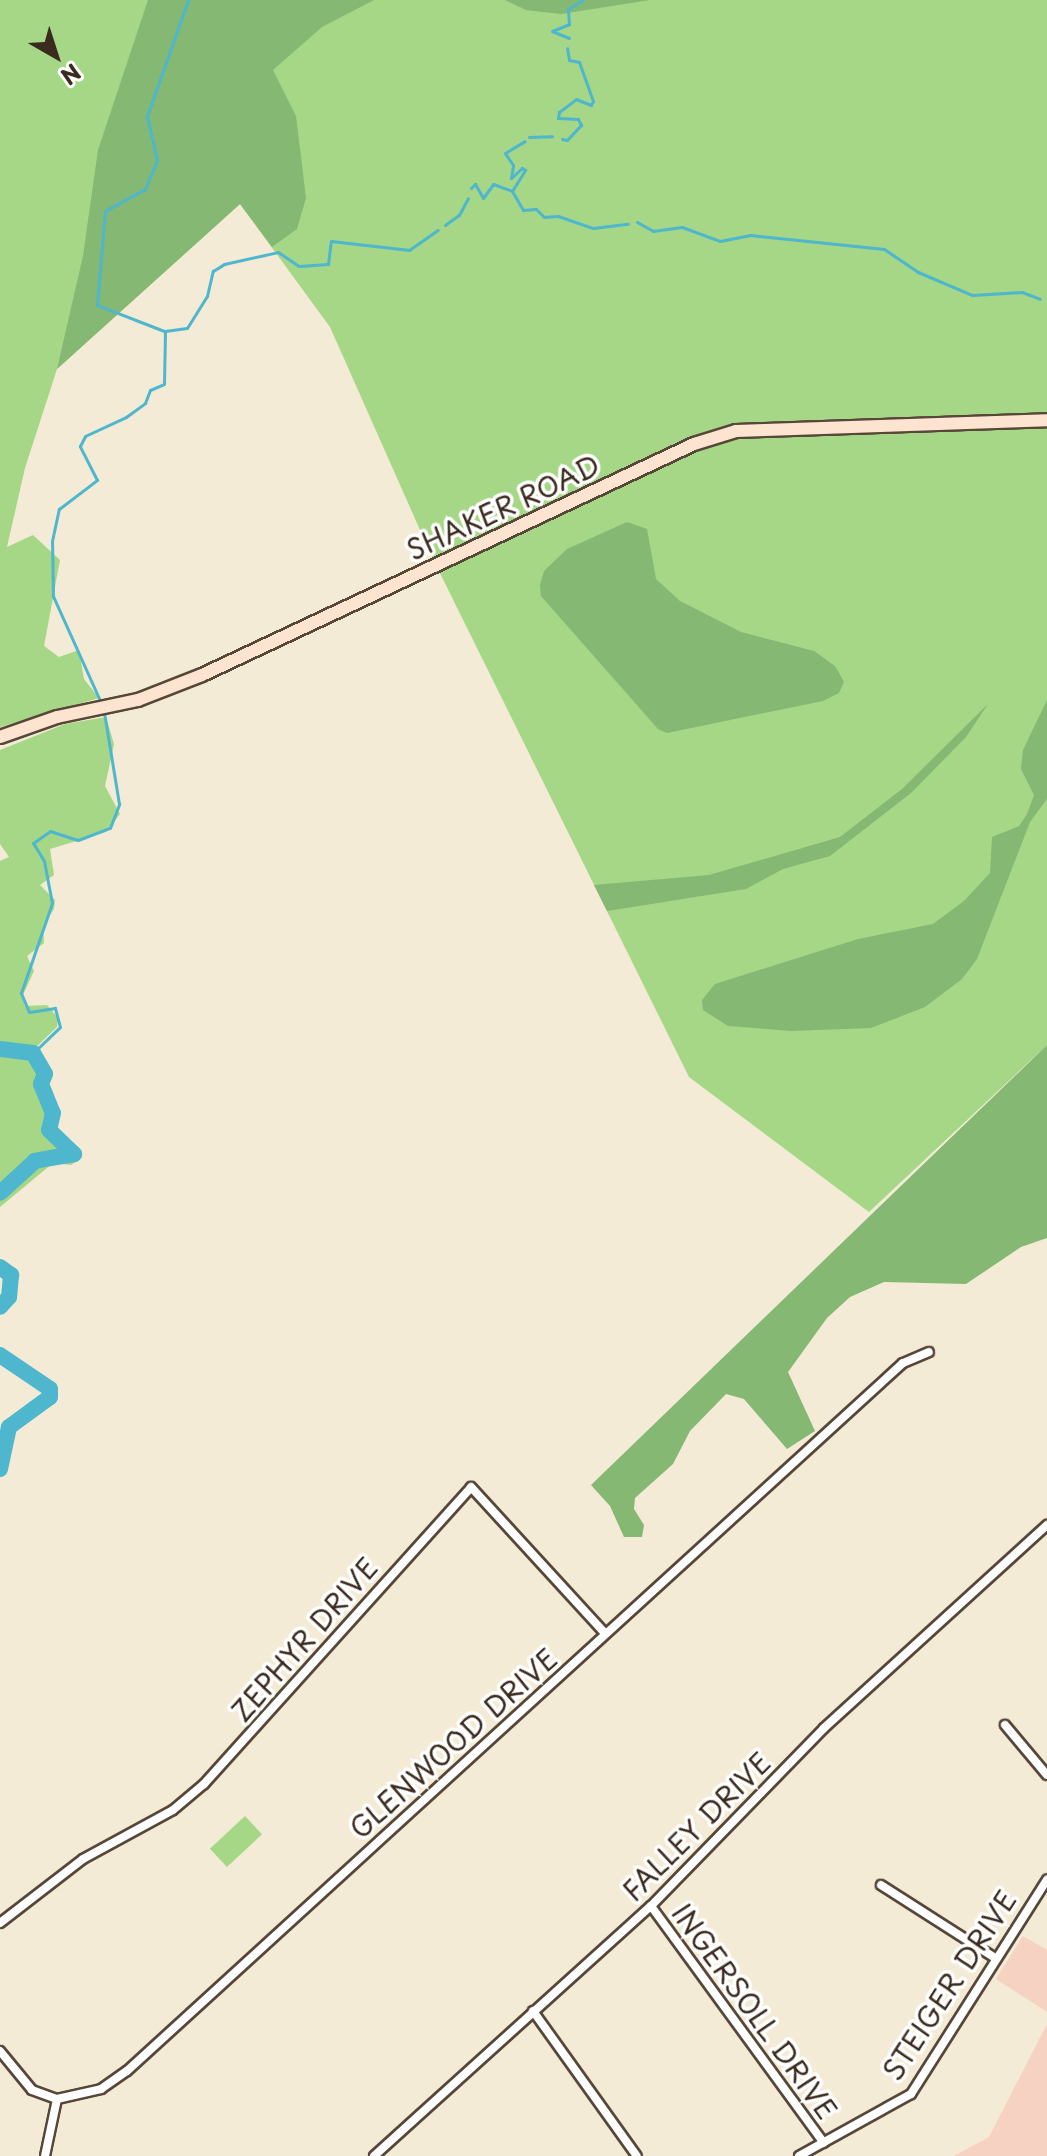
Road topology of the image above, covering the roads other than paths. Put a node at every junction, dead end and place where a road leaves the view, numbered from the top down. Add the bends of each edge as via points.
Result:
1 (1047, 420) edge
2 (0, 737) edge
3 (929, 1352) dead end
4 (1047, 1525) edge
5 (605, 1633) junction
6 (1005, 1725) dead end
7 (1047, 1775) edge
8 (1047, 1880) edge
9 (881, 1885) dead end
10 (651, 1906) junction
11 (0, 1923) edge
12 (995, 1958) junction
13 (533, 2011) junction
14 (0, 2051) edge
15 (57, 2099) junction
16 (824, 2143) junction
17 (45, 2156) edge
18 (374, 2156) edge
19 (637, 2156) edge
20 (799, 2156) edge

1 - 2 street, SHAKER ROAD via 736,431 694,444 202,675
3 - 5 street, GLENWOOD DRIVE via 903,1363
4 - 10 street, FALLEY DRIVE via 824,1728
5 - 11 street, ZEPHYR DRIVE via 471,1487 204,1784 173,1810 61,1874
5 - 15 street, GLENWOOD DRIVE via 127,2071 101,2089
6 - 7 street
8 - 12 street, STEIGER DRIVE
9 - 12 street
10 - 13 street, FALLEY DRIVE
10 - 16 street, INGERSOLL DRIVE
12 - 16 street, STEIGER DRIVE via 911,2094
13 - 18 street, FALLEY DRIVE
13 - 19 street
14 - 15 street via 32,2090
15 - 17 street
16 - 20 street, STEIGER DRIVE

